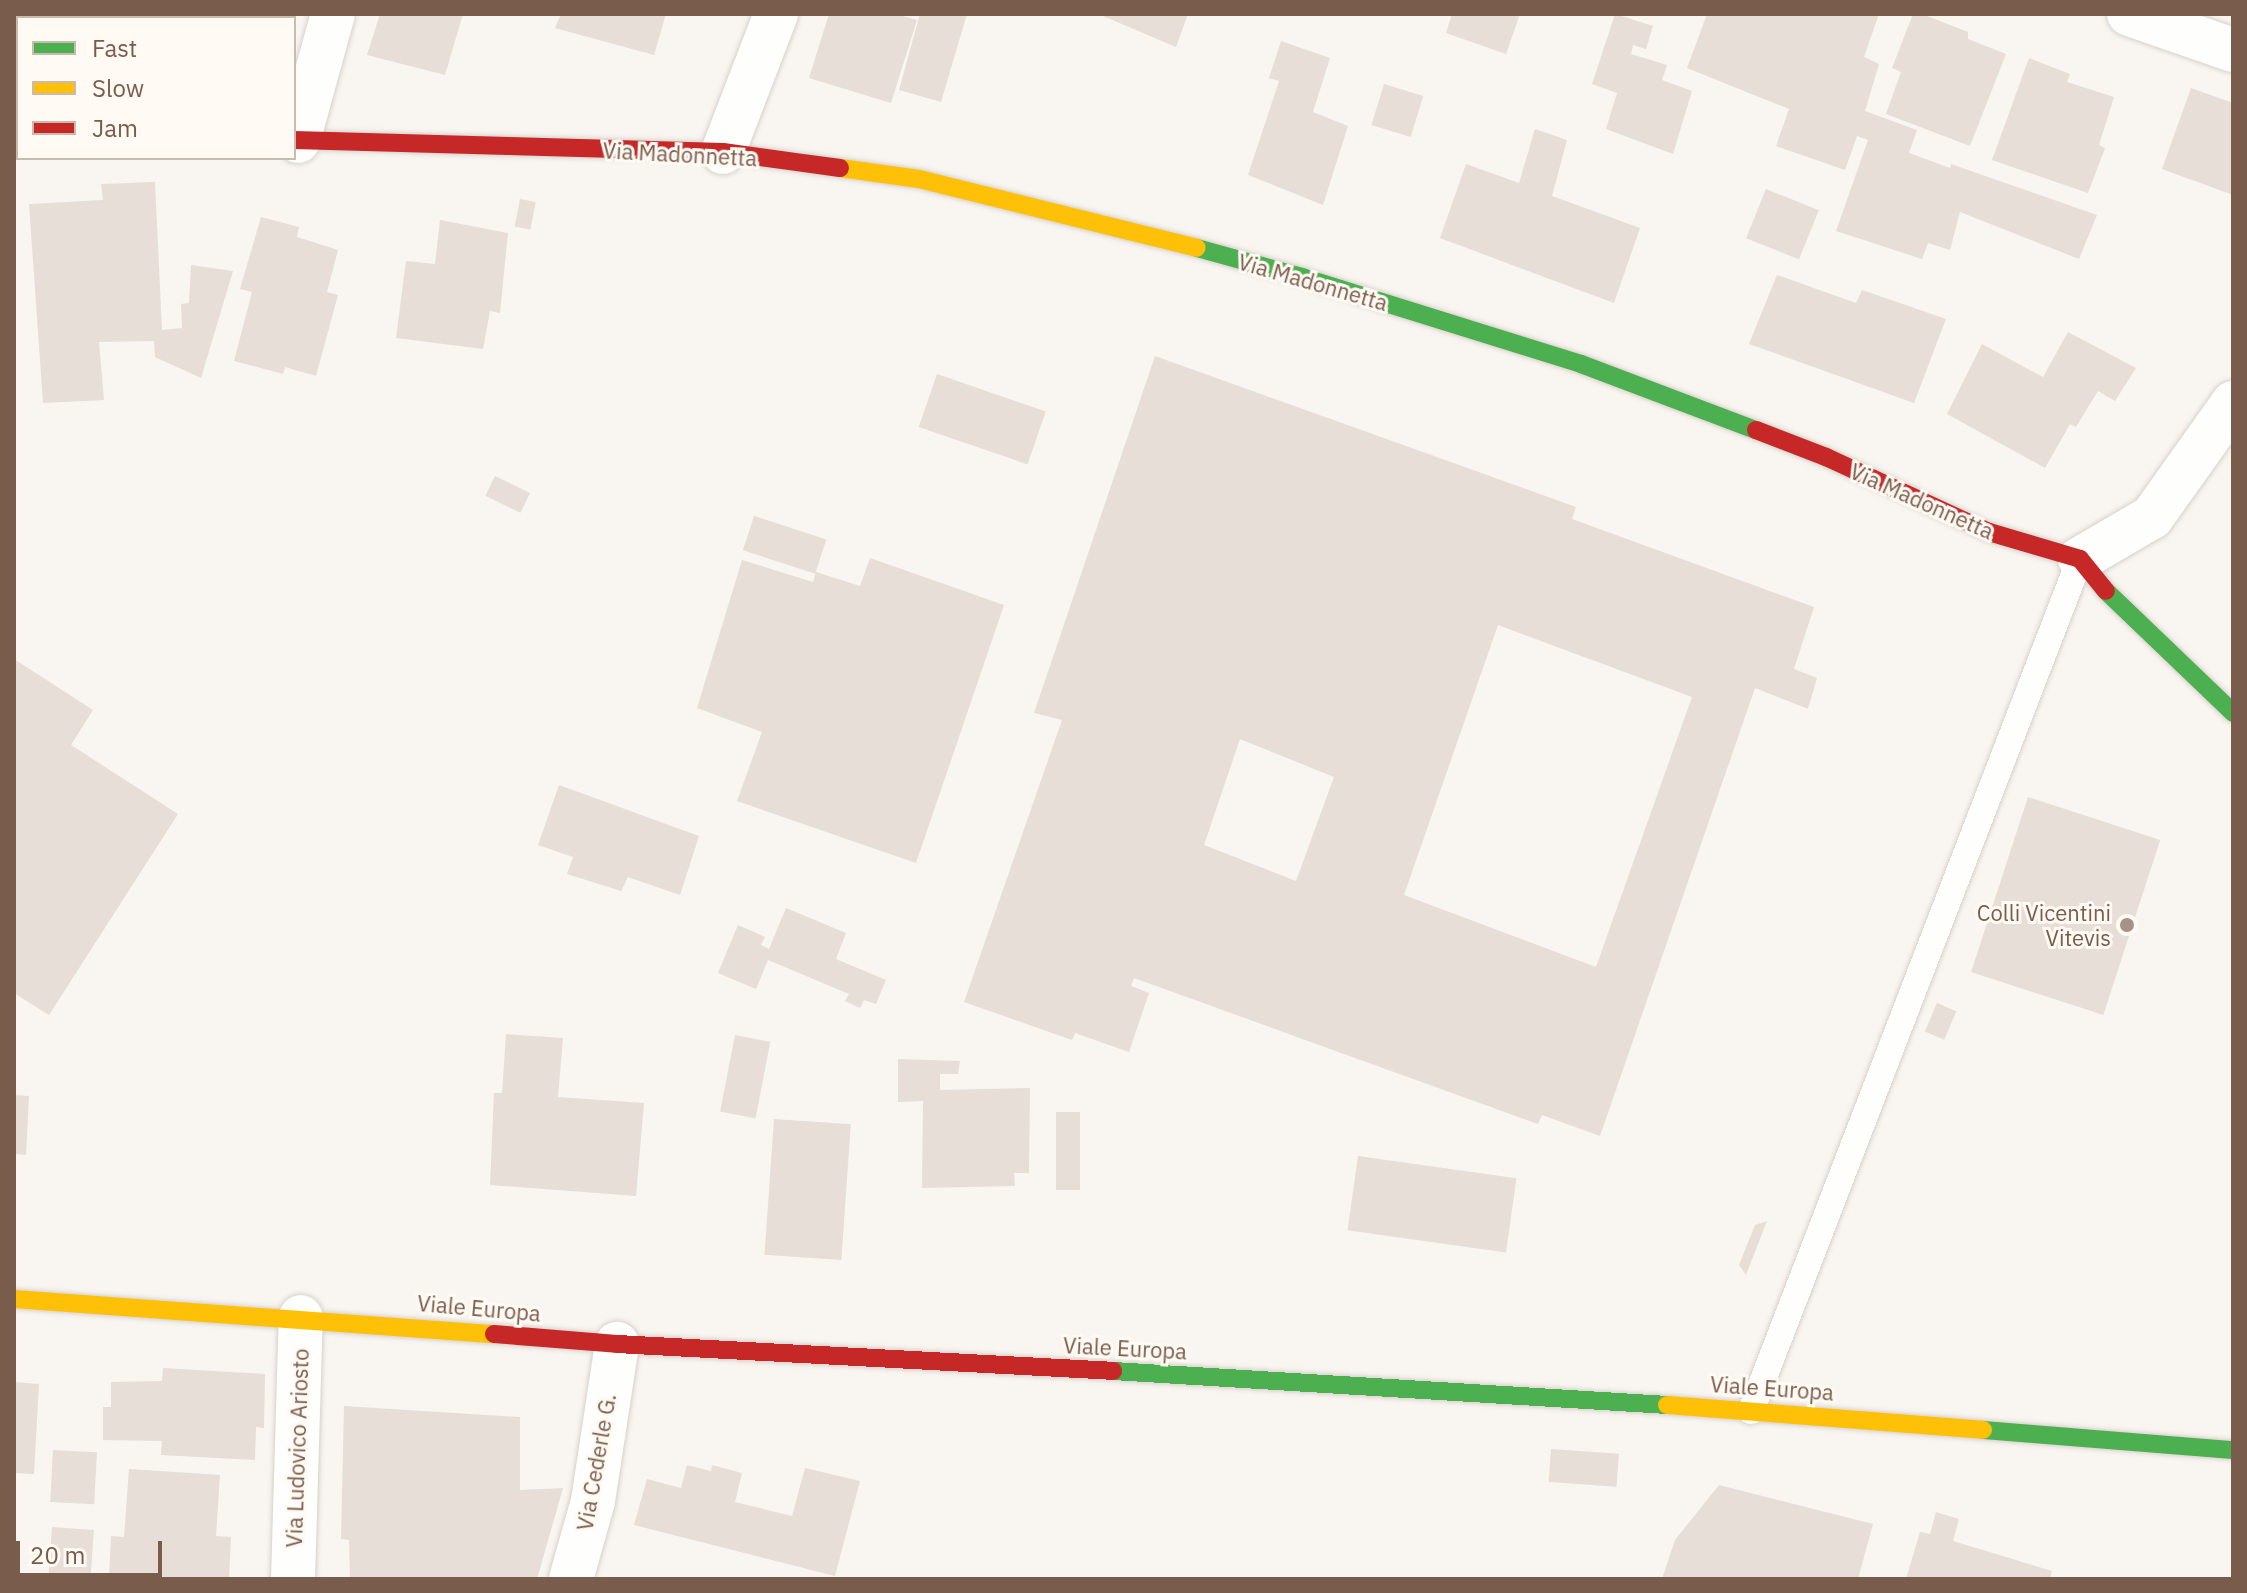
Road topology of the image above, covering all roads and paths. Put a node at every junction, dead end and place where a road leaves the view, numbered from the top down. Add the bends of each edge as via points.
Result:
1 (333, 14) edge
2 (776, 14) edge
3 (2129, 14) edge
4 (2233, 50) edge
5 (296, 140) edge
6 (723, 152) junction
7 (2233, 403) edge
8 (2080, 559) junction
9 (2223, 695) edge
10 (14, 1299) edge
11 (301, 1317) junction
12 (617, 1344) junction
13 (1751, 1411) junction
14 (2233, 1450) edge
15 (293, 1579) edge
16 (571, 1579) edge

1 - 5 street
2 - 6 street
3 - 4 street
5 - 6 main road, Via Madonnetta
6 - 8 main road, Via Madonnetta via 919,179 1302,277 1581,364 1826,457 1989,532
7 - 8 street via 2152,517
8 - 9 main road via 2114,601
8 - 13 lane
10 - 11 main road, Viale Europa
11 - 12 main road, Viale Europa
11 - 15 street, Via Ludovico Ariosto
12 - 13 main road, Viale Europa
12 - 16 street, Via Cederle G. via 593,1501
13 - 14 main road, Viale Europa

